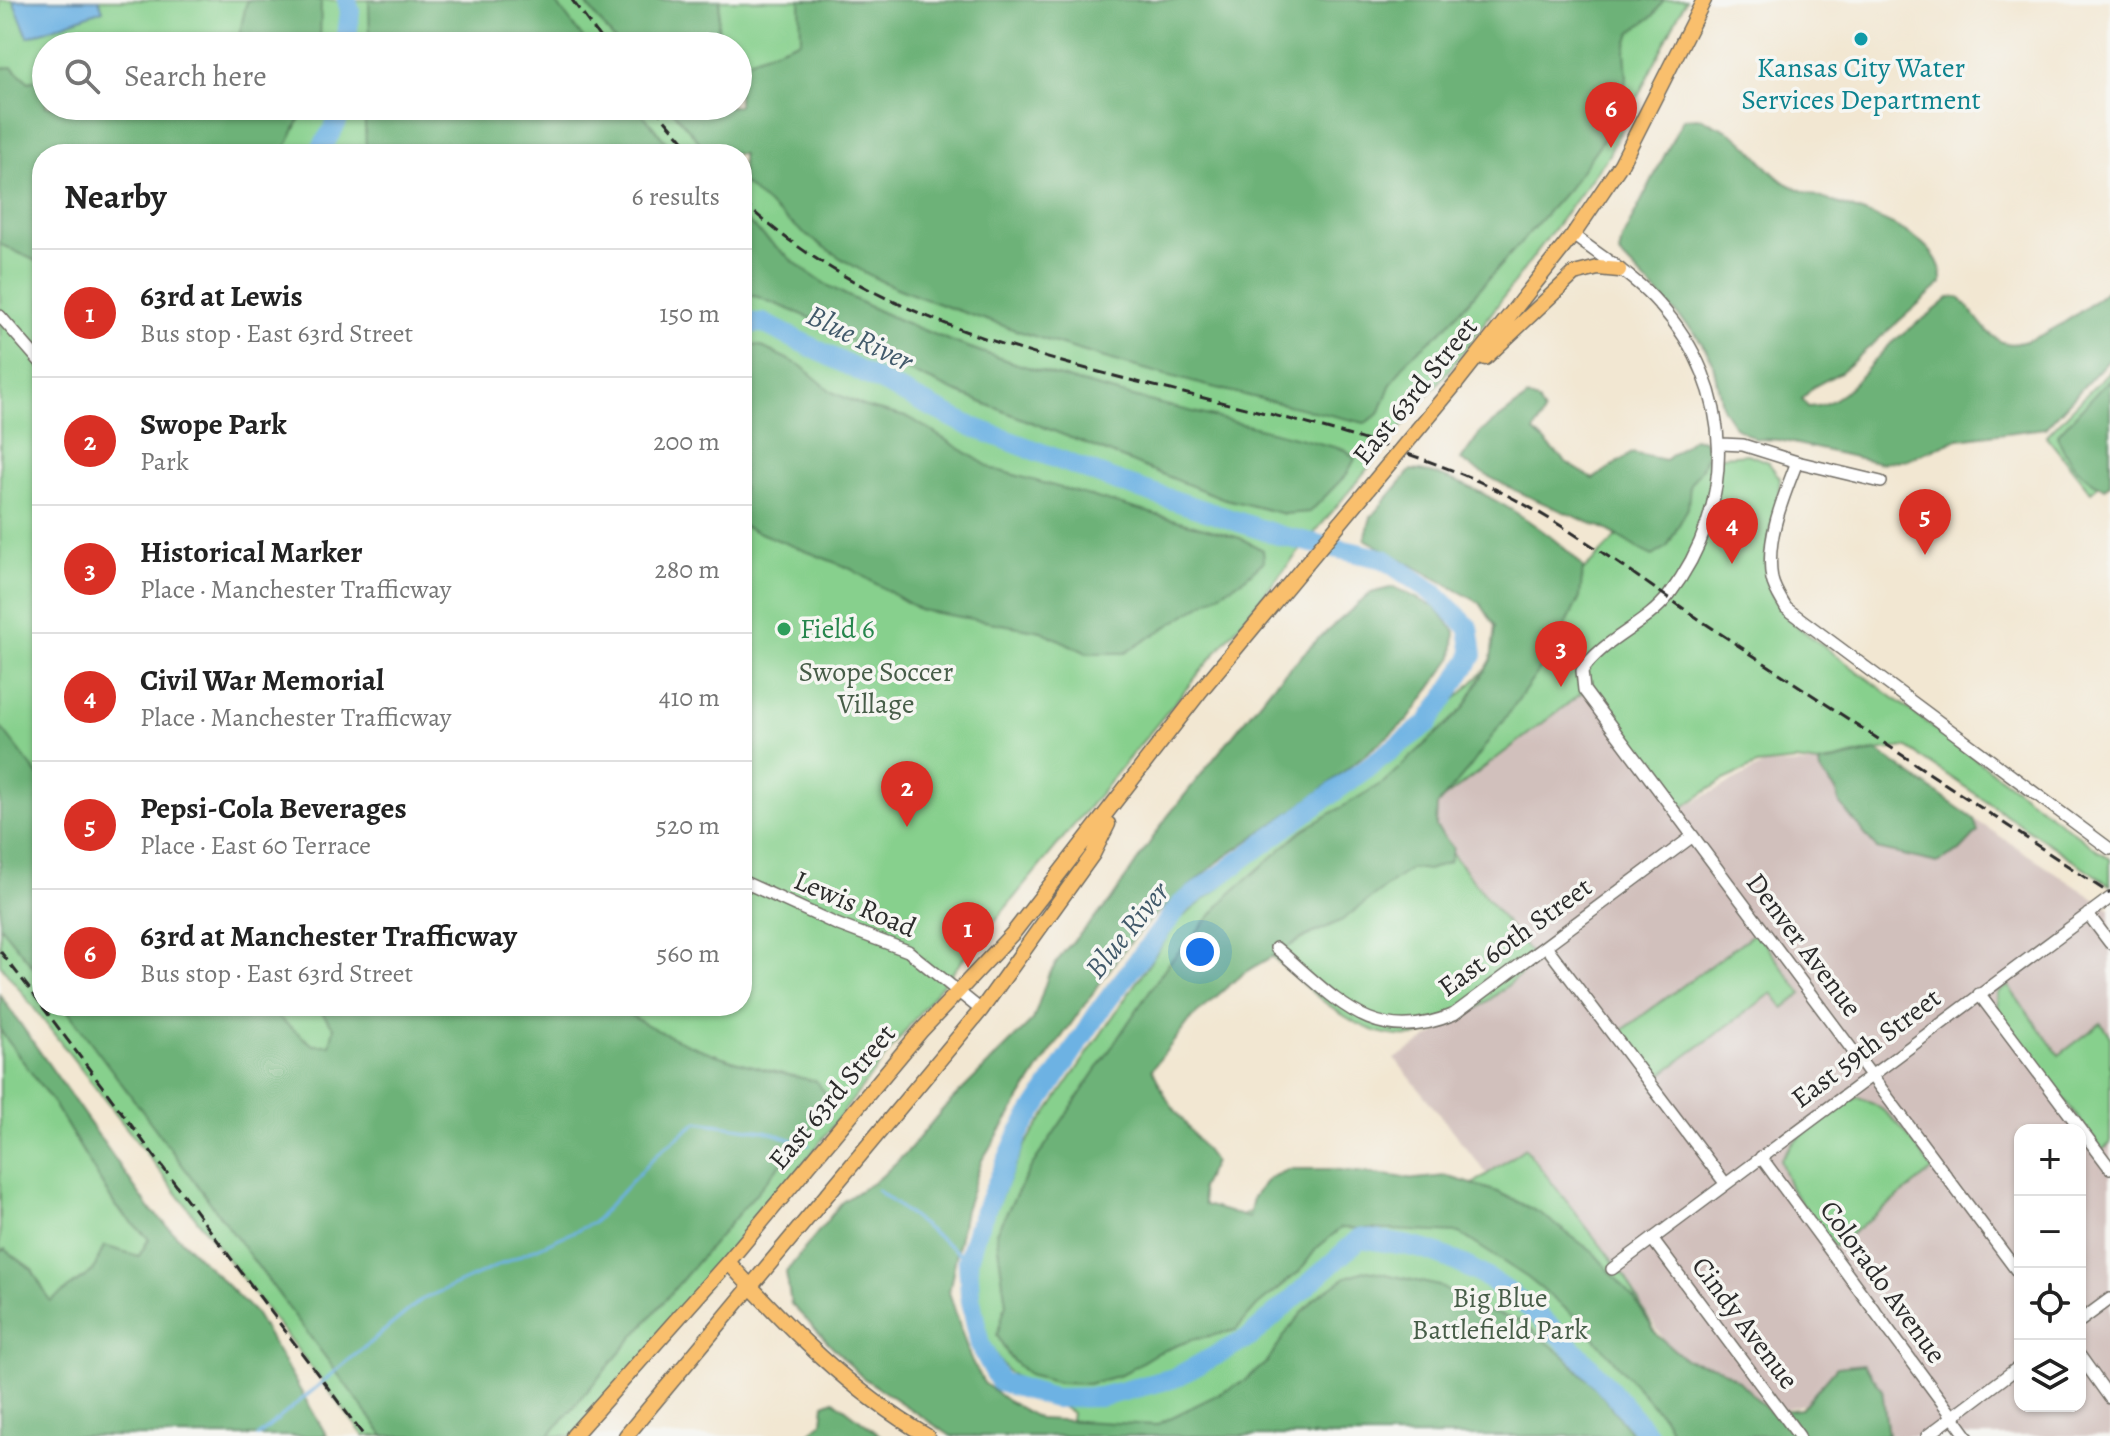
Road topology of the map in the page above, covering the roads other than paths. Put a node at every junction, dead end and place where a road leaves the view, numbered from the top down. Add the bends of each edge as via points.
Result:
1 (1704, 0) edge
2 (1573, 235) junction
3 (1619, 270) junction
4 (0, 316) edge
5 (32, 353) edge
6 (1457, 382) junction
7 (1721, 444) junction
8 (1797, 462) junction
9 (1881, 482) dead end
10 (1127, 788) junction
11 (1693, 836) junction
12 (2110, 849) edge
13 (752, 886) edge
14 (2110, 898) edge
15 (2088, 914) junction
16 (2110, 943) edge
17 (1546, 946) junction
18 (1276, 948) dead end
19 (958, 991) junction
20 (1979, 994) junction
21 (981, 1010) junction
22 (1871, 1075) junction
23 (1761, 1157) junction
24 (2110, 1168) edge
25 (1725, 1183) junction
26 (1652, 1239) junction
27 (728, 1262) junction
28 (2015, 1268) edge
29 (1612, 1269) dead end
30 (751, 1288) junction
31 (2110, 1299) edge
32 (2086, 1317) edge
33 (2086, 1364) edge
34 (2014, 1370) edge
35 (2110, 1398) edge
36 (1952, 1417) junction
37 (573, 1436) edge
38 (626, 1436) edge
39 (927, 1436) edge
40 (1799, 1436) edge
41 (1927, 1436) edge
42 (1967, 1436) edge

1 - 2 main road, East 63rd Street via 1621,164
2 - 3 street
2 - 6 main road, East 63rd Street
3 - 6 main road via 1574,274
3 - 7 street via 1657,301 1685,338 1702,373
4 - 5 street
6 - 10 main road, East 63rd Street, bridge via 1202,689
7 - 8 street via 1743,445
7 - 11 street, Denver Avenue via 1709,520 1684,573 1667,598 1589,661 1581,679
8 - 9 street
8 - 12 street via 1772,546 1772,581 1786,608
10 - 19 main road, East 63rd Street via 1025,920
10 - 21 main road, East 63rd Street via 1093,854
11 - 17 street, East 60th Street
11 - 22 street, Denver Avenue
13 - 19 street, Lewis Road via 908,951
14 - 15 street, East 59th Street
15 - 16 street
15 - 20 street, East 59th Street
17 - 18 street, East 60th Street via 1454,1014 1406,1027 1386,1026 1358,1014
17 - 25 street
19 - 21 street, Lewis Road
19 - 27 main road, East 63rd Street
20 - 22 street, East 59th Street
20 - 24 street
21 - 30 main road, East 63rd Street
22 - 23 street, East 59th Street
22 - 28 street, Denver Avenue
23 - 25 street, East 59th Street
23 - 36 street, Colorado Avenue
25 - 26 street, East 59th Street
26 - 29 street, East 59th Street
26 - 40 street, Cindy Avenue
27 - 30 main road
27 - 37 main road, East 63rd Street
30 - 38 main road, East 63rd Street
30 - 39 main road via 846,1382
31 - 32 street
33 - 35 street
34 - 36 street
36 - 41 street
36 - 42 street, Colorado Avenue

